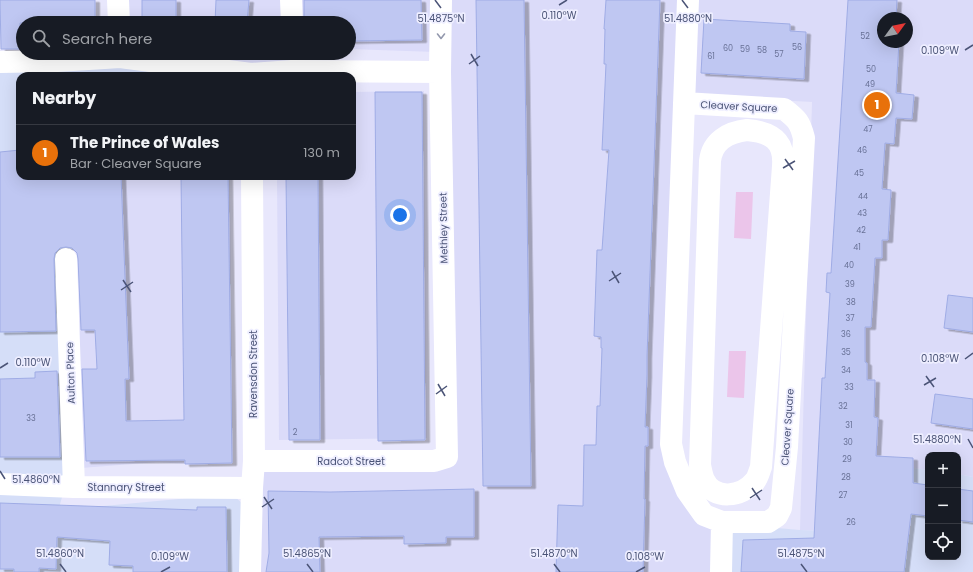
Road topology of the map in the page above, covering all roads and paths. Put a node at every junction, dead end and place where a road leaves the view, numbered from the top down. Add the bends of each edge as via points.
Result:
1 (118, 0) edge
2 (291, 0) edge
3 (441, 0) edge
4 (688, 0) edge
5 (119, 16) edge
6 (292, 16) edge
7 (67, 60) edge
8 (152, 60) edge
9 (0, 62) edge
10 (292, 62) edge
11 (231, 72) edge
12 (260, 72) edge
13 (440, 72) junction
14 (684, 103) junction
15 (252, 180) edge
16 (66, 259) dead end
17 (447, 457) joint
18 (254, 461) junction
19 (761, 467) joint
20 (0, 484) edge
21 (74, 487) junction
22 (252, 488) junction
23 (722, 522) junction
24 (250, 572) edge
25 (721, 572) edge

1 - 5 street
2 - 6 street
3 -> 13 street, Methley Street
4 - 14 street
7 - 9 street
8 - 11 street
10 - 12 street
10 - 13 street
13 - 17 street, Methley Street
14 - 23 street, Cleaver Square via 671,444 675,462 688,491 704,515
14 - 23 street, Cleaver Square via 784,108 794,116 804,138 787,447 781,508 777,516 768,522
15 - 18 street, Ravensdon Street
16 - 21 street, Aulton Place
17 - 18 street, Radcot Street via 434,461
18 - 22 street, Ravensdon Street
19 - 19 street via 756,480 750,486 737,493 725,495 706,484 700,457 710,156 716,144 726,136 747,130 760,131 773,138 781,147 784,159
20 - 21 street, Stannary Street
21 - 22 street, Stannary Street
22 - 24 street, Ravensdon Street
23 - 25 street

